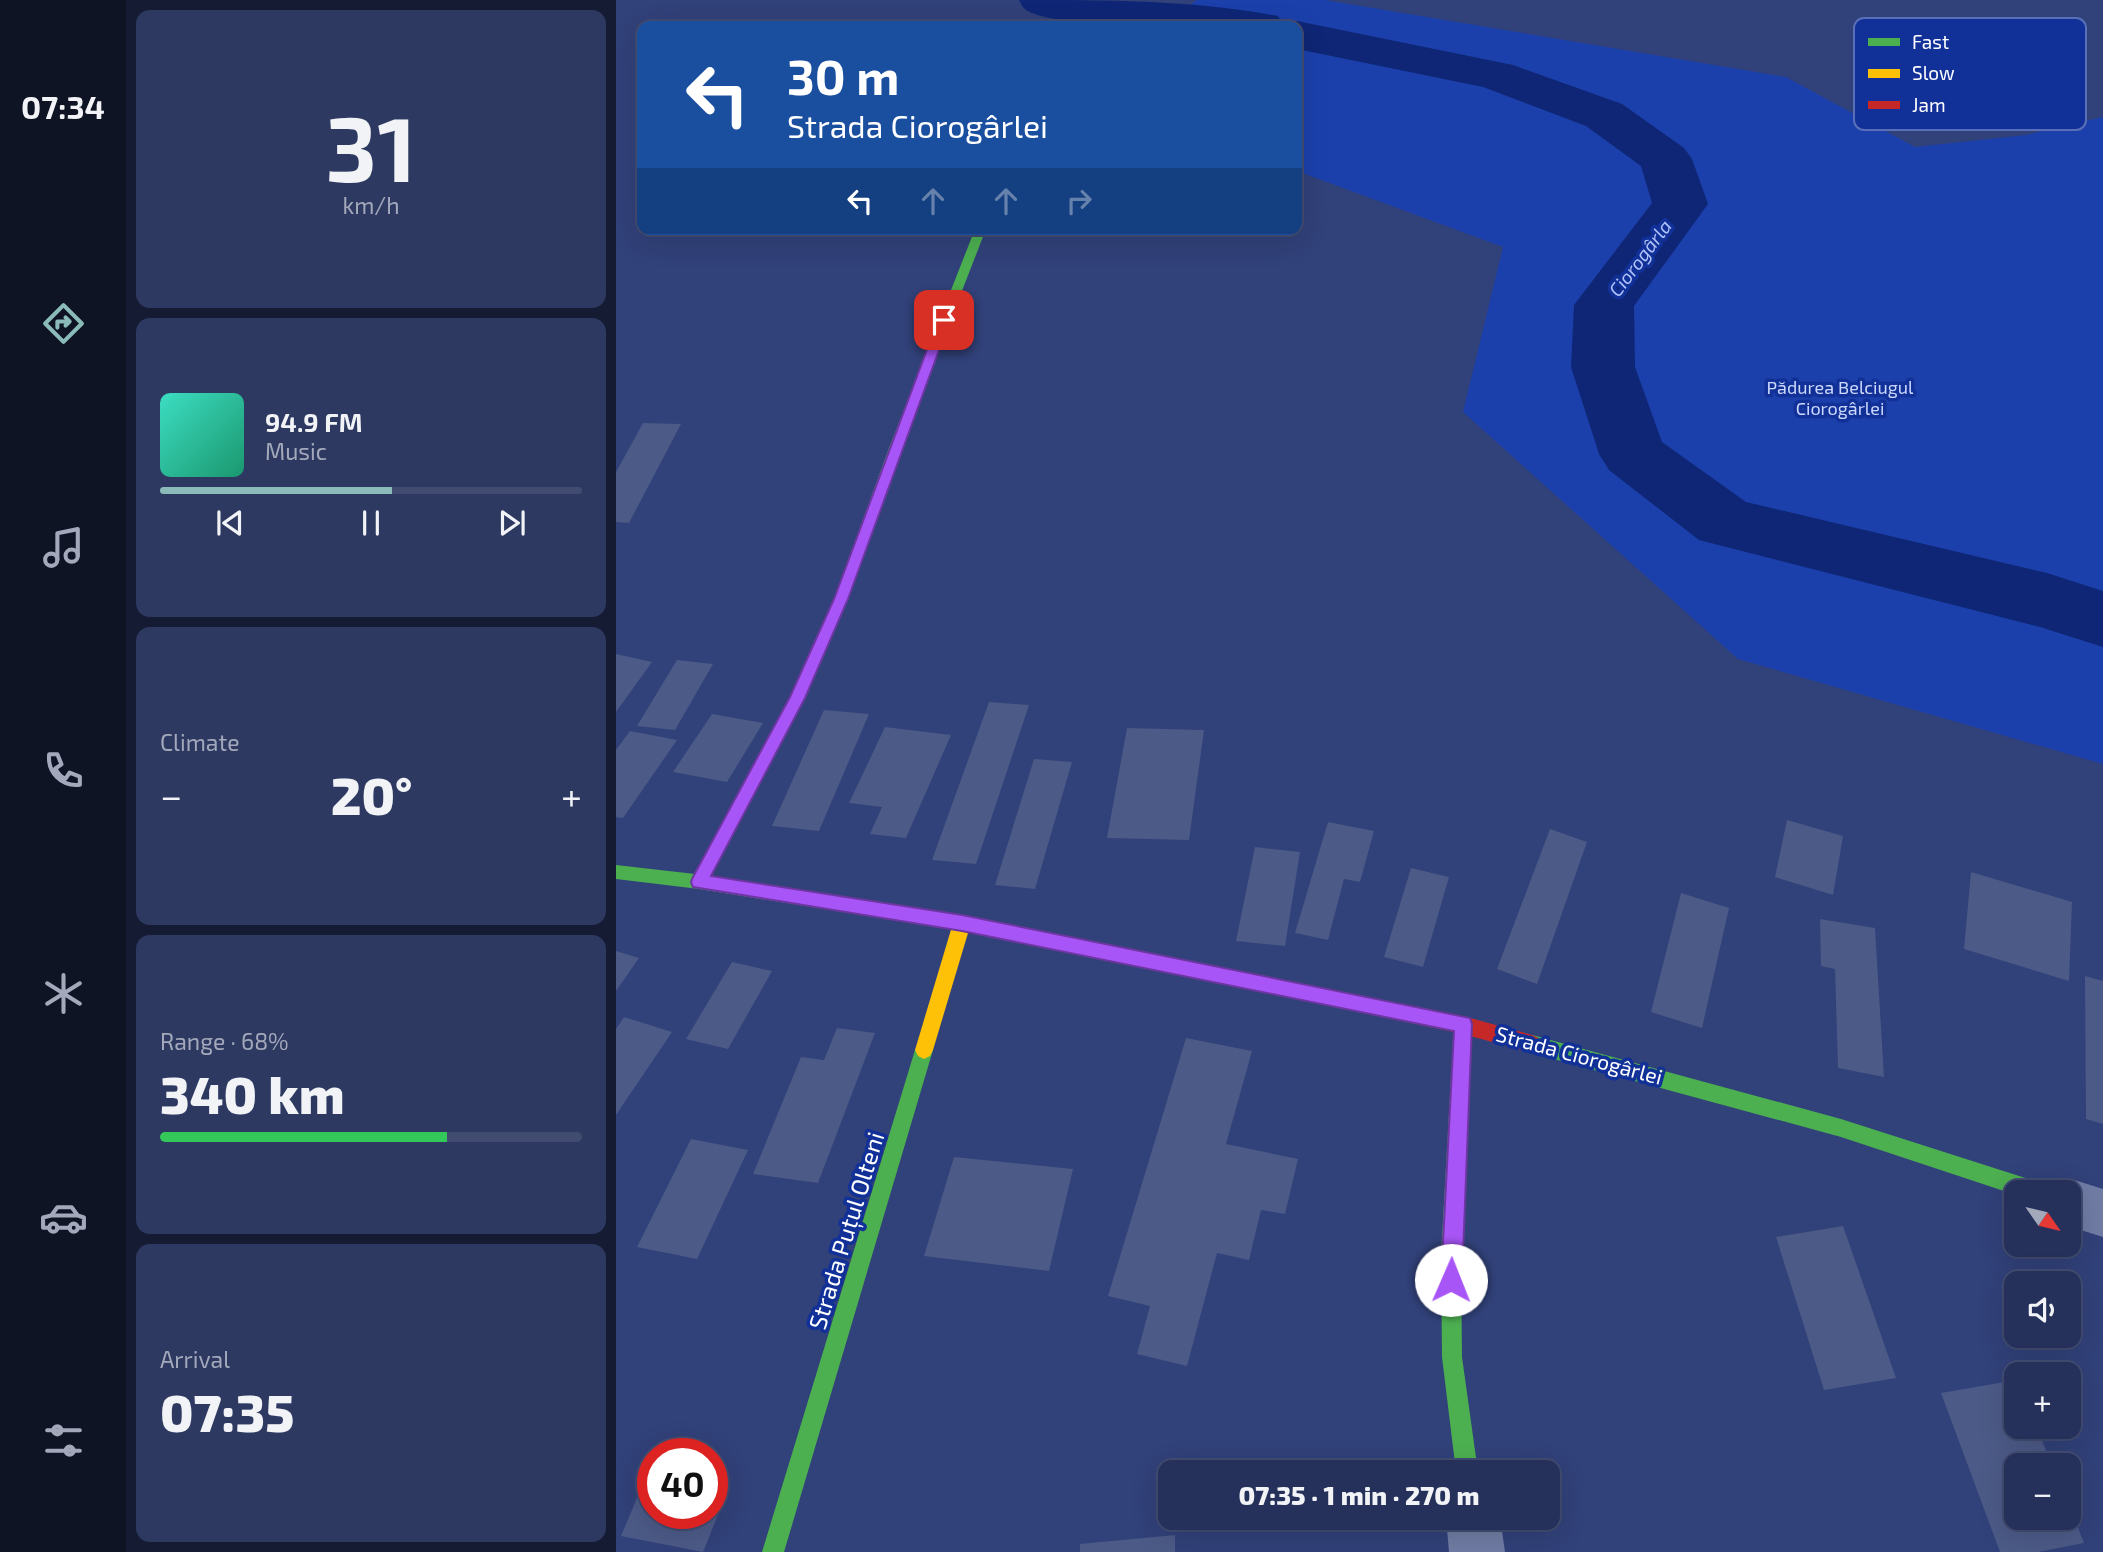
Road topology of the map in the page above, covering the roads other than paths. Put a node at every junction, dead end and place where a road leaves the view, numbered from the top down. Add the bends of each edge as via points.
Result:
1 (979, 235) edge
2 (616, 872) edge
3 (699, 882) junction
4 (962, 923) junction
5 (1463, 1024) junction
6 (2004, 1181) edge
7 (2081, 1206) edge
8 (2103, 1213) edge
9 (1465, 1460) edge
10 (1474, 1530) edge
11 (773, 1552) edge
12 (1477, 1552) edge

1 - 3 street via 841,599 797,698
2 - 3 street, Strada Ciorogârlei
3 - 4 street, Strada Ciorogârlei
4 - 5 street, Strada Ciorogârlei
4 - 11 street, Strada Puțul Olteni
5 - 6 street, Strada Ciorogârlei via 1840,1128
5 - 9 street via 1451,1255 1452,1357
7 - 8 street
10 - 12 street

